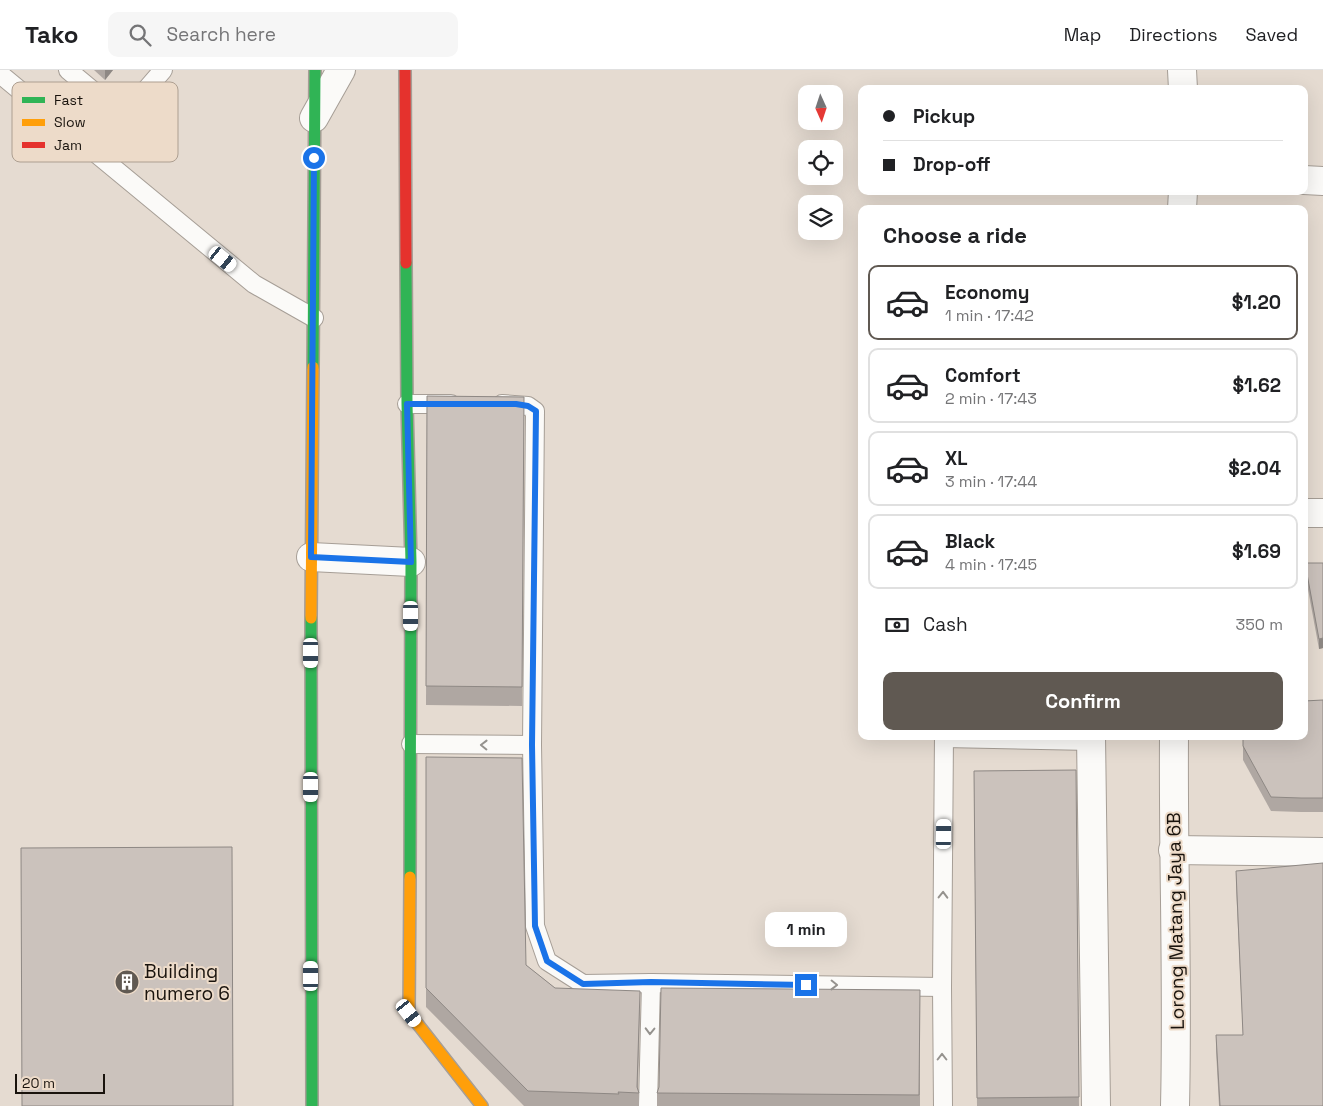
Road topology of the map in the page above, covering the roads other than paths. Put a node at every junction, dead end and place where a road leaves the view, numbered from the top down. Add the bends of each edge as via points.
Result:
1 (68, 70) edge
2 (163, 70) edge
3 (314, 70) edge
4 (341, 70) edge
5 (405, 70) edge
6 (1182, 70) edge
7 (0, 74) edge
8 (82, 82) edge
9 (153, 82) edge
10 (12, 84) edge
11 (1183, 85) edge
12 (314, 118) junction
13 (105, 162) edge
14 (1308, 180) edge
15 (1323, 180) edge
16 (314, 318) junction
17 (407, 404) junction
18 (466, 404) edge
19 (486, 404) edge
20 (1308, 513) edge
21 (1323, 513) edge
22 (311, 557) junction
23 (411, 562) junction
24 (944, 740) edge
25 (1091, 740) edge
26 (1174, 740) edge
27 (410, 744) junction
28 (532, 745) junction
29 (1173, 850) junction
30 (1323, 852) edge
31 (651, 982) junction
32 (942, 987) junction
33 (312, 1106) edge
34 (482, 1106) edge
35 (648, 1106) edge
36 (943, 1106) edge
37 (1096, 1106) edge
38 (1175, 1106) edge

1 - 8 lane
2 - 9 lane
3 - 12 street
4 - 12 street
5 - 17 street
6 - 11 street
7 - 10 lane
12 - 16 street
13 - 16 lane via 254,284
14 - 15 street
16 - 22 street
17 - 18 lane
17 - 23 street
19 - 28 lane via 528,406 536,411
20 - 21 street
22 - 23 street
22 - 33 street
23 - 27 street
32 -> 24 lane
25 - 37 street
26 - 29 street, Lorong Matang Jaya 6B
28 -> 27 lane
27 - 34 street via 409,1013
28 - 31 lane via 535,926 547,961 583,984
29 - 30 street
29 - 38 street, Lorong Matang Jaya 6B via 1177,948
31 -> 32 lane
31 -> 35 lane
36 -> 32 lane

